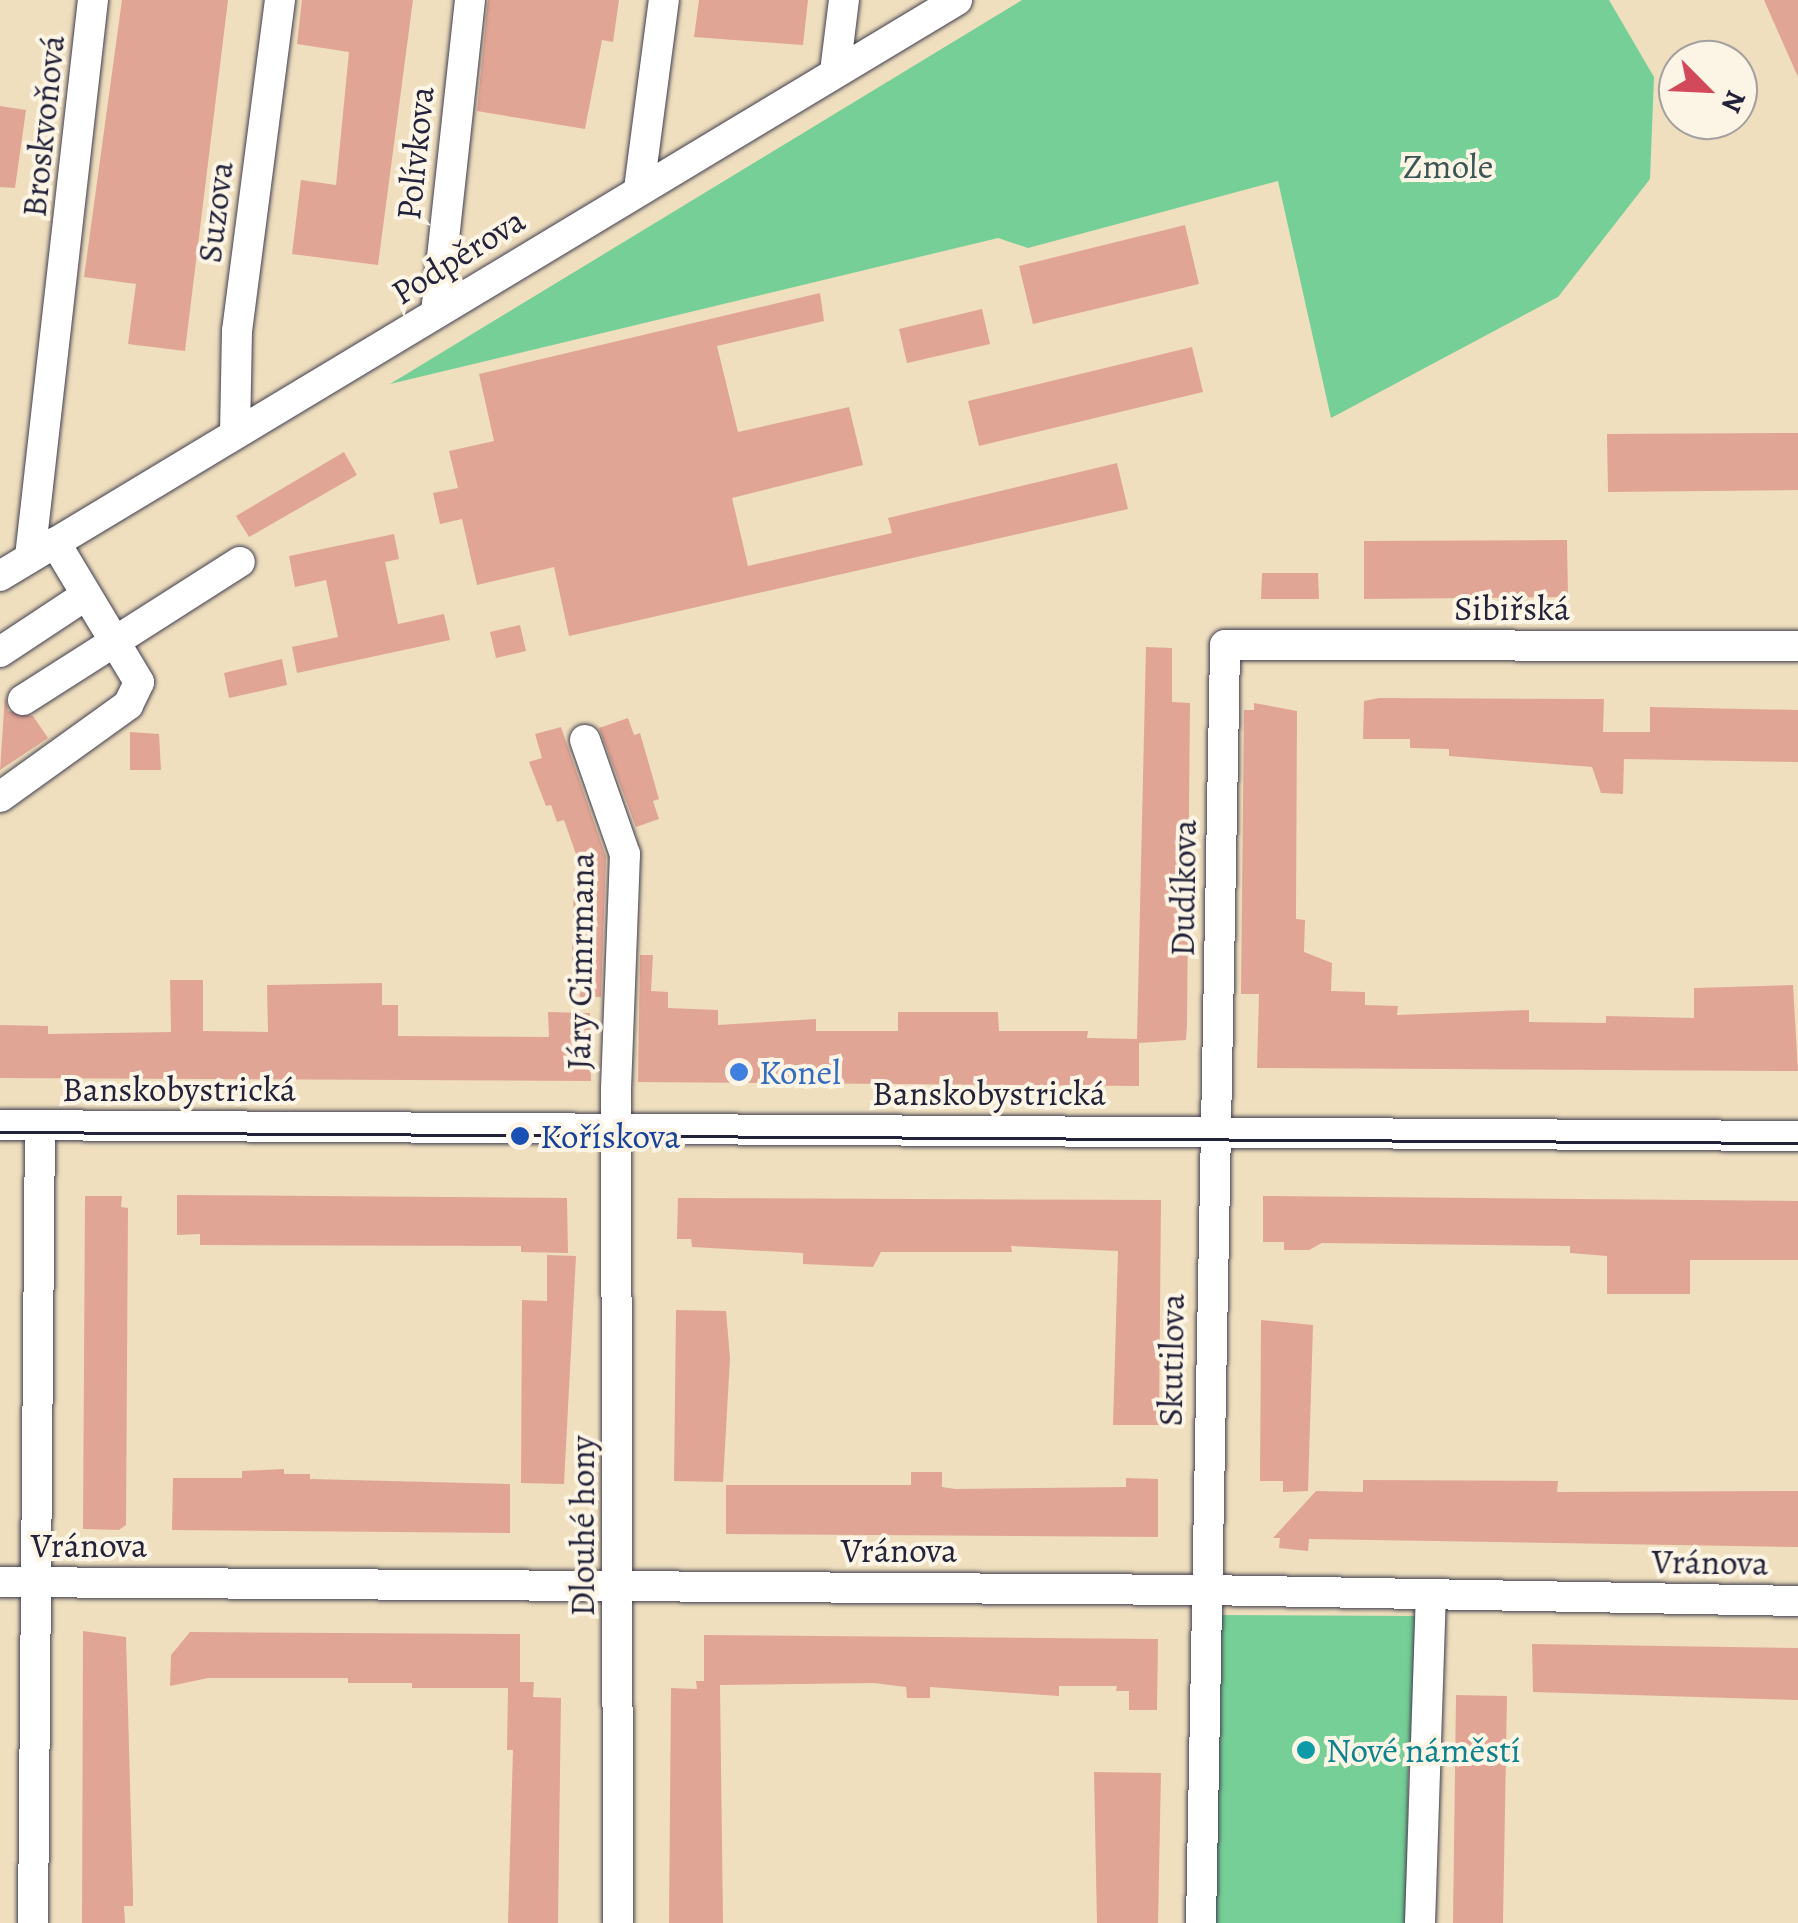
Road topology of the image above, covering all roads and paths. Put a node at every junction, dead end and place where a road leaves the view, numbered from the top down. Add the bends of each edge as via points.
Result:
1 (93, 0) edge
2 (280, 0) edge
3 (470, 0) edge
4 (664, 0) edge
5 (844, 0) edge
6 (957, 0) edge
7 (835, 72) junction
8 (640, 188) junction
9 (436, 313) junction
10 (235, 434) junction
11 (43, 550) junction
12 (240, 562) dead end
13 (0, 576) edge
14 (86, 595) junction
15 (116, 643) junction
16 (1226, 646) joint
17 (1798, 646) edge
18 (0, 652) edge
19 (23, 700) dead end
20 (585, 740) dead end
21 (0, 797) edge
22 (0, 1125) edge
23 (40, 1126) junction
24 (620, 1129) junction
25 (1214, 1132) junction
26 (1798, 1136) edge
27 (0, 1582) edge
28 (36, 1582) junction
29 (619, 1586) junction
30 (1206, 1590) junction
31 (1431, 1594) junction
32 (1798, 1602) edge
33 (33, 1923) edge
34 (618, 1923) edge
35 (1201, 1923) edge
36 (1420, 1923) edge

1 - 11 street, Broskvoňová
2 - 10 street, Suzova via 238,331
3 - 9 street, Polívkova
4 - 8 street
5 - 7 street
6 - 7 street, Podpěrova
7 - 8 street, Podpěrova
8 - 9 street, Podpěrova
9 - 10 street, Podpěrova
10 - 11 street, Podpěrova
11 - 13 street, Podpěrova
11 - 14 street
12 - 15 street
14 - 15 street
14 - 18 street
15 - 19 street
15 - 21 street via 139,682 128,705
16 - 17 street, Sibiřská
16 - 25 street, Dudíkova
20 - 24 street, Járy Cimrmana via 625,854
22 - 23 street, Banskobystrická
23 - 24 street, Banskobystrická
23 - 28 street
24 - 25 street, Banskobystrická
24 - 29 street, Dlouhé hony
25 - 26 street, Banskobystrická
25 - 30 street, Skutilova
27 - 28 street, Vránova
28 - 29 street, Vránova
28 - 33 street
29 - 30 street, Vránova
29 - 34 street, Dlouhé hony
30 - 31 street, Vránova
30 - 35 street
31 - 32 street, Vránova
31 - 36 street

